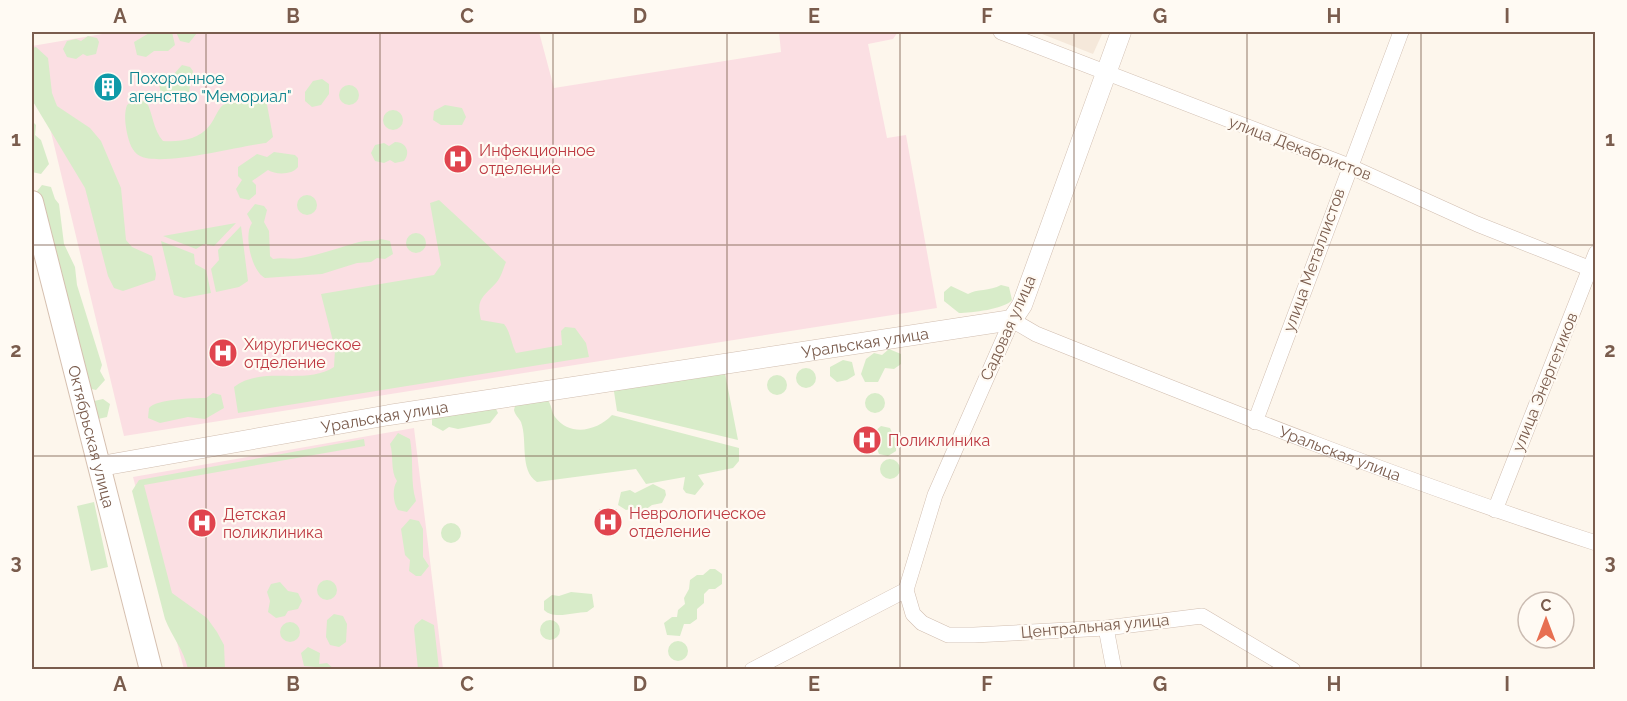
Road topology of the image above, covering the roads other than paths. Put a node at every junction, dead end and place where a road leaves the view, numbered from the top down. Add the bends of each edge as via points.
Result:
1 (1001, 32) edge
2 (1121, 32) edge
3 (1401, 32) edge
4 (1106, 74) junction
5 (1349, 166) junction
6 (32, 202) edge
7 (1596, 254) edge
8 (1593, 269) edge
9 (1012, 320) junction
10 (1255, 422) junction
11 (101, 466) junction
12 (1495, 510) junction
13 (1596, 543) edge
14 (906, 590) junction
15 (1106, 628) junction
16 (151, 669) edge
17 (752, 669) edge
18 (1114, 669) edge
19 (1293, 669) edge

1 - 4 street, улица Декабристов
2 - 4 street, Садовая улица
3 - 5 street, улица Металлистов
4 - 5 street, улица Декабристов
4 - 9 street, Садовая улица via 1022,305
5 - 8 street, улица Декабристов via 1477,224
5 - 10 street, улица Металлистов
6 - 11 main road, Октябрьская улица
7 - 8 street, улица Энергетиков
8 - 12 street, улица Энергетиков
9 - 10 street, Уральская улица via 1036,334
9 - 11 street, Уральская улица via 389,415
9 - 14 street, Садовая улица via 935,495
10 - 12 street, Уральская улица
11 - 16 main road, Октябрьская улица
12 - 13 street, Уральская улица
14 - 15 street, Центральная улица via 908,606 917,619 948,635
14 - 17 street
15 - 18 street
15 - 19 street, Центральная улица via 1202,616

